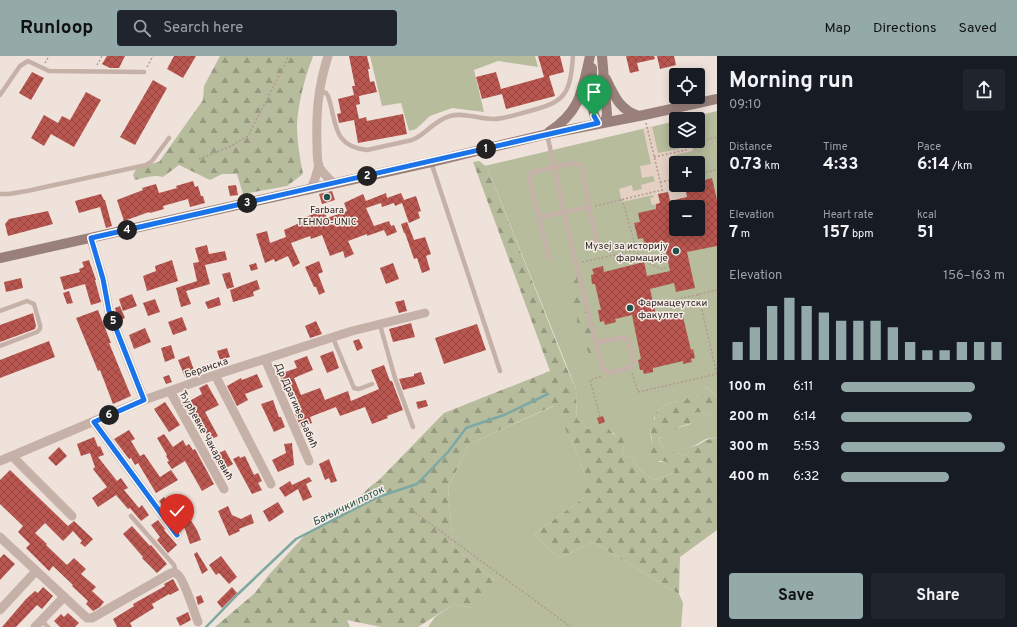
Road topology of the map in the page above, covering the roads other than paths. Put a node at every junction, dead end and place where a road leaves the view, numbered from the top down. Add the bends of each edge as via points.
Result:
1 (328, 56) edge
2 (574, 56) edge
3 (591, 56) edge
4 (602, 56) edge
5 (144, 72) road end
6 (604, 76) junction
7 (318, 91) junction
8 (0, 95) edge
9 (717, 99) edge
10 (641, 115) junction
11 (602, 123) junction
12 (546, 134) junction
13 (169, 138) dead end
14 (431, 162) junction
15 (318, 165) junction
16 (554, 166) junction
17 (333, 183) junction
18 (311, 188) junction
19 (0, 194) edge
20 (589, 207) junction
21 (564, 212) junction
22 (539, 217) junction
23 (91, 238) junction
24 (599, 249) dead end
25 (0, 258) edge
26 (548, 258) dead end
27 (0, 311) edge
28 (425, 313) dead end
29 (380, 325) junction
30 (333, 338) junction
31 (596, 343) junction
32 (0, 346) edge
33 (265, 358) junction
34 (500, 371) dead end
35 (215, 375) junction
36 (372, 384) dead end
37 (170, 391) junction
38 (144, 400) junction
39 (94, 422) junction
40 (413, 427) dead end
41 (12, 456) junction
42 (0, 461) edge
43 (309, 461) dead end
44 (271, 484) dead end
45 (224, 489) dead end
46 (72, 516) dead end
47 (131, 516) dead end
48 (177, 535) dead end
49 (1, 539) edge
50 (36, 571) junction
51 (175, 573) junction
52 (64, 597) junction
53 (0, 610) edge
54 (198, 622) dead end
55 (42, 625) edge

1 - 7 street
2 - 7 lane via 566,92 547,107 492,119 463,114 449,116 431,126 416,139 367,150 352,146 340,136 336,130 328,96
3 - 11 street via 592,104 594,116
3 - 12 street via 581,95 573,111 566,120
4 - 6 street
5 - 8 lane via 49,71 28,62 20,66
6 - 10 street via 621,106 630,113
6 - 11 street via 606,114
7 - 15 street
9 - 10 street
10 - 11 street
11 - 12 street
12 - 14 street
12 - 16 lane
13 - 19 lane via 146,165 27,191
14 - 17 street
14 - 34 lane
15 - 17 street
15 - 18 street
16 - 20 lane via 580,164
16 - 21 lane
16 - 22 lane via 530,175
17 - 18 street
18 - 23 street
20 - 21 lane
20 - 24 lane
21 - 22 lane
21 - 31 lane
22 - 26 lane
23 - 25 street
23 - 38 street via 109,311
27 - 32 lane via 26,301 31,302 34,304 40,325 37,332
28 - 29 street, Беранска
29 - 30 street, Беранска
29 - 40 lane via 395,378
30 - 33 street, Беранска
30 - 36 lane via 354,388 359,389
31 - 31 lane via 605,371 609,373 630,367 633,360 627,338
33 - 35 street, Беранска
33 - 43 street, Др Драгиње Бабић
35 - 37 street, Беранска
35 - 44 street
37 - 38 street, Беранска
37 - 45 street, Ђурђевке Чакаревић
38 - 39 street, Беранска
39 - 41 street, Беранска
39 - 48 street
41 - 42 street, Беранска
41 - 46 street
47 - 51 lane via 174,565
49 - 50 street
50 - 52 street
50 - 53 street
51 - 52 street via 92,618 84,616
51 - 54 street via 182,580
52 - 55 street

